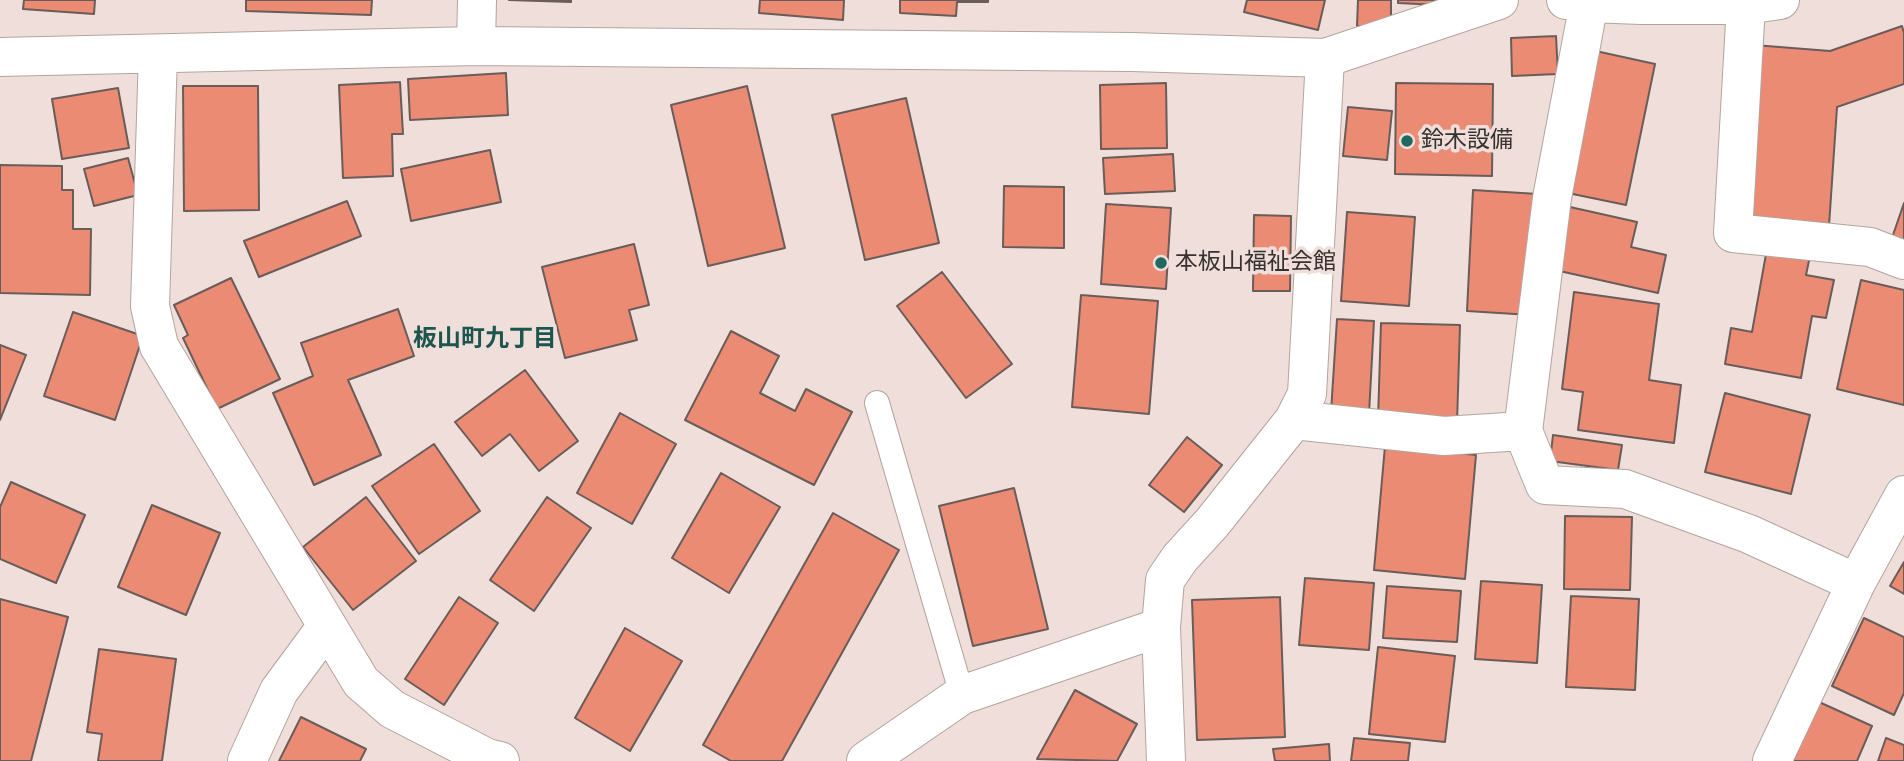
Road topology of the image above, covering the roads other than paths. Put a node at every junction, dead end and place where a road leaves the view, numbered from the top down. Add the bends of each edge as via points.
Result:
1 (477, 0) edge
2 (1493, 1) edge
3 (1577, 2) edge
4 (1763, 2) edge
5 (476, 46) junction
6 (158, 54) junction
7 (0, 57) edge
8 (1325, 58) junction
9 (1904, 260) edge
10 (877, 403) dead end
11 (1294, 420) junction
12 (1523, 431) junction
13 (1904, 495) edge
14 (1856, 583) junction
15 (327, 626) junction
16 (1161, 627) junction
17 (961, 695) junction
18 (247, 761) edge
19 (500, 761) edge
20 (866, 761) edge
21 (1167, 761) edge
22 (1772, 761) edge

1 - 5 street
2 - 8 street
3 - 4 street
3 - 12 street
4 - 9 street via 1733,233 1870,247
5 - 6 street
5 - 8 street
6 - 7 street
6 - 15 street via 150,306 159,346
8 - 11 street via 1309,374 1307,394
10 - 17 lane
11 - 12 street via 1444,436
11 - 16 street via 1165,580
12 - 14 street via 1545,485 1625,489 1749,534
13 - 14 street
14 - 22 street
15 - 18 street via 279,691
15 - 19 street via 361,682 391,709
16 - 17 street
16 - 21 street
17 - 20 street

